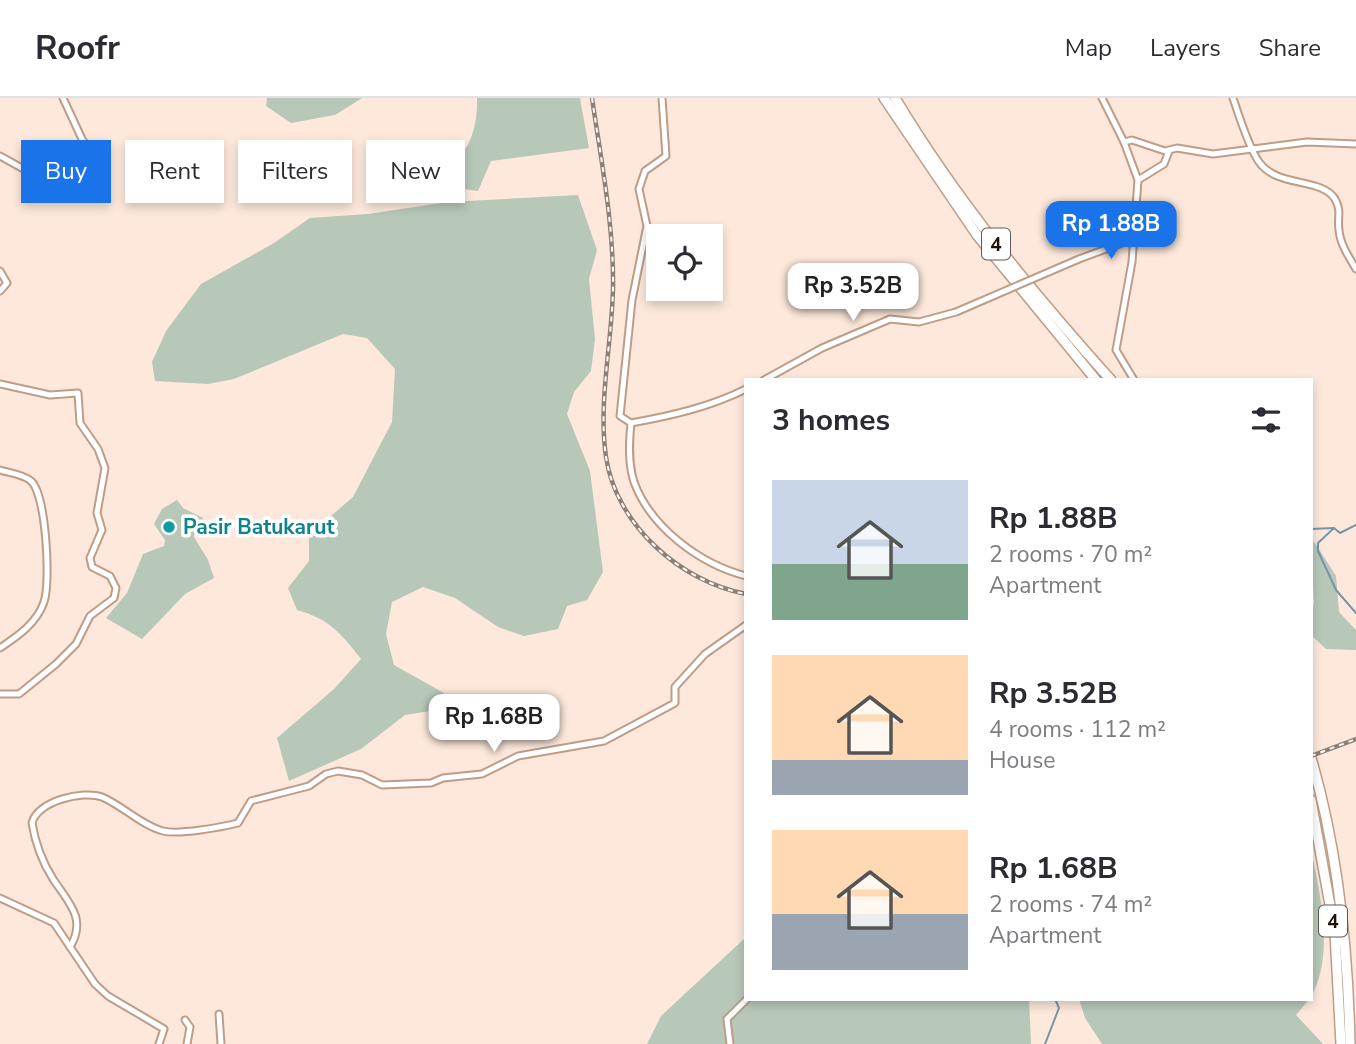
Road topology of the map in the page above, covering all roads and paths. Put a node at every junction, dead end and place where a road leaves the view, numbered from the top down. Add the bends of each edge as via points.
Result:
1 (63, 98) edge
2 (662, 98) edge
3 (884, 98) edge
4 (895, 98) edge
5 (1102, 98) edge
6 (1233, 98) edge
7 (1124, 142) junction
8 (1356, 144) edge
9 (1255, 150) junction
10 (1169, 151) junction
11 (0, 156) edge
12 (1138, 180) junction
13 (1133, 239) junction
14 (1356, 269) edge
15 (0, 271) edge
16 (0, 291) edge
17 (769, 378) edge
18 (1094, 378) edge
19 (1109, 378) edge
20 (1133, 378) edge
21 (0, 384) edge
22 (744, 390) edge
23 (631, 423) junction
24 (0, 470) edge
25 (744, 575) edge
26 (744, 626) edge
27 (0, 648) edge
28 (0, 694) edge
29 (1313, 765) edge
30 (1313, 811) edge
31 (0, 898) edge
32 (69, 947) junction
33 (745, 1001) edge
34 (219, 1014) dead end
35 (185, 1020) dead end
36 (159, 1044) edge
37 (187, 1044) edge
38 (221, 1044) edge
39 (730, 1044) edge
40 (1341, 1044) edge
41 (1350, 1044) edge

1 - 11 street via 97,162 93,178 38,177
2 - 23 street via 665,157 645,171 639,189 647,226 632,300 620,407 620,416
3 - 18 highway, 4 via 977,235
4 - 19 highway, 4 via 959,195
5 - 7 street
6 - 9 street
7 - 10 street via 1142,142
7 - 12 street
8 - 9 street via 1307,142
9 - 10 street via 1213,154 1177,148
9 - 14 street via 1259,162 1274,175 1316,186 1334,197 1341,214 1338,229
10 - 12 street via 1164,164
12 - 13 street
13 - 17 street, bridge via 956,312 919,323 890,319 822,348
13 - 20 street via 1116,350
15 - 16 street via 7,283
21 - 28 street via 50,395 78,393 80,423 105,468 97,513 102,530 90,558 92,567 110,576 116,588 114,598 90,616 76,644 56,664 19,694
22 - 23 street via 704,406
23 - 25 street via 634,481 659,522 706,561
24 - 27 street via 28,479 37,489 49,572 36,618
26 - 32 street via 699,659 675,687 674,703 631,728 598,742 518,756 482,774 382,785 362,775 334,771 309,786 251,801 238,823 173,832 158,829 99,796 54,801 41,808 32,823 53,879 77,915
29 - 41 highway, 4 via 1322,796 1344,942
30 - 40 highway, 4 via 1335,933
31 - 32 street via 47,918
32 - 36 street via 108,996 164,1029
33 - 39 street via 727,1019
34 - 38 street
35 - 37 street via 190,1027

